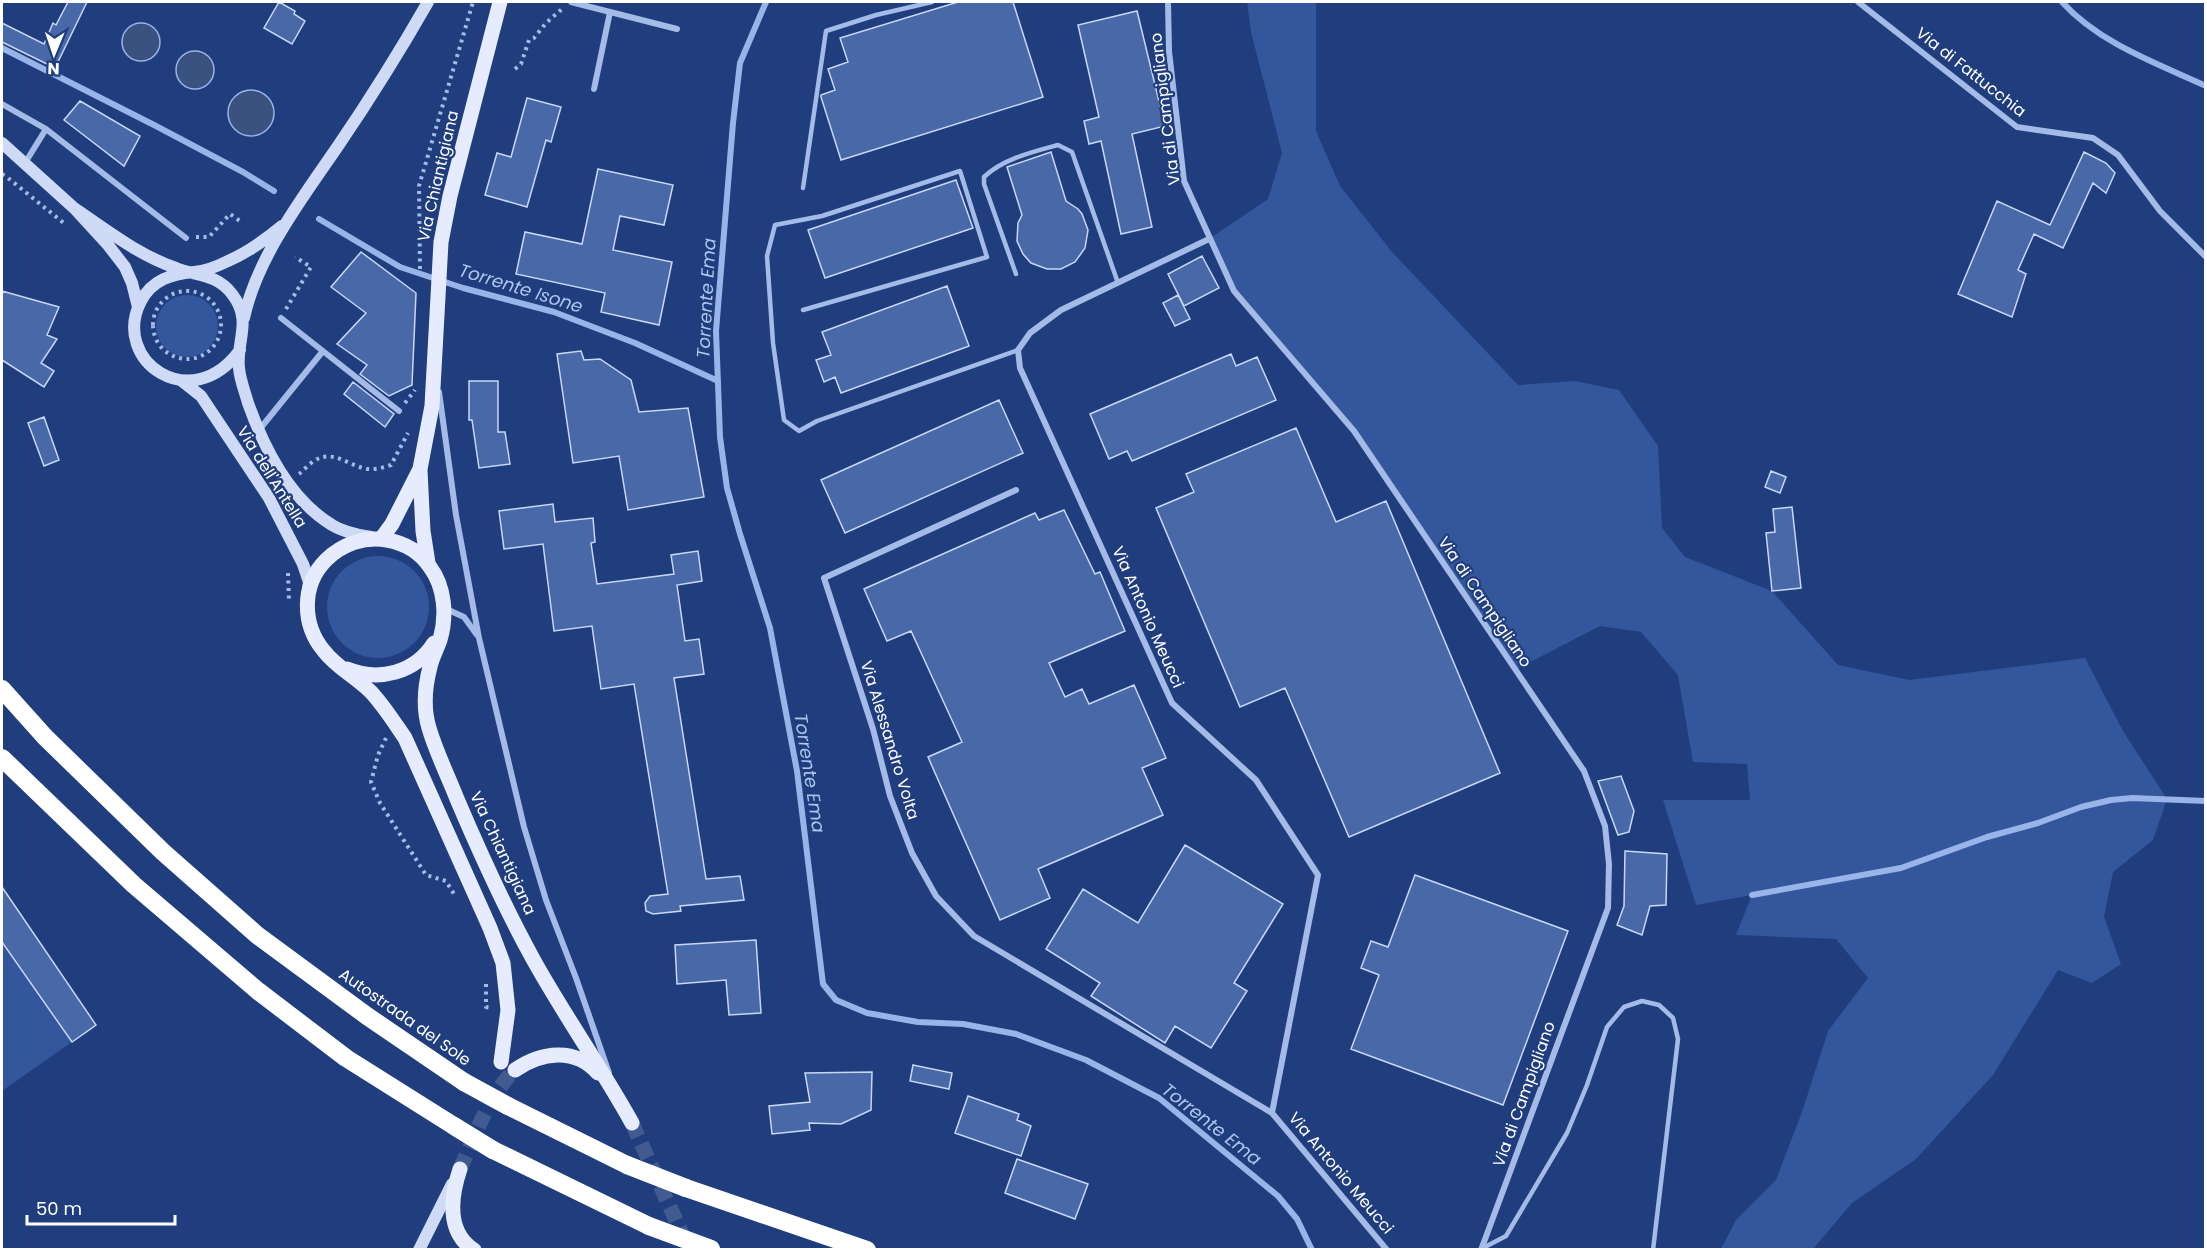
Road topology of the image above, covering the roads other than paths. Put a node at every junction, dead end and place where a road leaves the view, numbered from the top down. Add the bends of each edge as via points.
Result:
1 (428, 2) edge
2 (500, 2) edge
3 (570, 2) edge
4 (932, 2) edge
5 (1168, 2) edge
6 (1858, 2) edge
7 (610, 12) junction
8 (677, 29) dead end
9 (594, 89) dead end
10 (2, 104) edge
11 (46, 129) junction
12 (2, 143) edge
13 (24, 163) junction
14 (803, 188) dead end
15 (74, 208) junction
16 (285, 222) junction
17 (186, 238) road end
18 (1209, 239) junction
19 (2205, 257) edge
20 (194, 272) junction
21 (1016, 274) dead end
22 (1118, 283) junction
23 (138, 307) junction
24 (803, 310) dead end
25 (281, 318) road end
26 (243, 321) junction
27 (240, 350) junction
28 (1018, 350) junction
29 (323, 351) junction
30 (435, 363) junction
31 (182, 381) junction
32 (399, 411) dead end
33 (258, 431) junction
34 (420, 469) junction
35 (1016, 490) dead end
36 (379, 539) junction
37 (428, 563) junction
38 (307, 603) junction
39 (444, 610) junction
40 (479, 638) junction
41 (343, 667) junction
42 (2, 690) edge
43 (2, 758) edge
44 (611, 1085) junction
45 (1272, 1113) junction
46 (632, 1123) tunnel mouth
47 (460, 1169) joint
48 (1481, 1249) edge
49 (419, 1250) edge
50 (474, 1250) edge
51 (711, 1250) edge
52 (867, 1250) edge
53 (1388, 1250) edge
54 (1653, 1250) edge

1 - 16 main road via 392,66
2 - 30 main road, Via Chiantigiana via 441,242
3 - 7 street
4 - 14 lane via 826,31
5 - 18 street, Via di Campigliano via 1169,51 1184,181
6 - 19 street, Via di Fattucchia via 2017,128 2093,138 2118,155 2160,211
7 - 8 street
7 - 9 street
10 - 11 street
11 - 13 street
11 - 17 street
12 - 13 main road, Via dell'Antella
13 - 15 main road, Via dell'Antella
15 - 20 main road, Via dell'Antella via 153,259
15 - 23 main road, Via dell'Antella via 125,267
16 - 20 main road via 246,253
16 - 26 main road
18 - 22 street
18 - 48 street, Via di Campigliano via 1234,291 1354,432 1578,762 1605,826 1608,908
20 - 23 main road via 178,273 157,283
20 - 26 main road, Via dell'Antella via 224,284 237,301
21 - 22 lane via 984,177 994,167 1058,145 1072,152
22 - 28 street via 1061,310 1030,333
23 - 31 main road, Via dell'Antella via 135,331 142,355 159,372
24 - 28 lane via 987,257 960,171 822,216 775,225 767,256 773,344 784,420 799,431 817,421
25 - 29 street
26 - 27 main road, Via dell'Antella
27 - 31 main road via 217,374
27 - 33 main road, Via dell'Antella via 238,369
28 - 45 street, Via Antonio Meucci via 1020,368 1172,703 1256,780 1318,875
29 - 32 street
29 - 33 street
30 - 34 main road, Via Chiantigiana via 430,420
30 - 40 street via 456,515
31 - 38 main road, Via dell'Antella via 201,396 269,498 303,564 309,582
33 - 36 main road, Via dell'Antella via 288,482 311,509 353,534
34 - 36 main road, Via Chiantigiana via 392,524
34 - 37 main road, Via Chiantigiana
35 - 45 street, Via Alessandro Volta via 824,578 873,729 890,796 912,853 936,896 974,936
36 - 37 main road, Via Chiantigiana via 405,545
36 - 38 main road, Via Chiantigiana via 354,542 328,558 314,577
37 - 39 main road, Via Chiantigiana via 440,583
38 - 41 main road, Via Chiantigiana via 315,638 325,653
39 - 40 street via 464,616
39 - 41 main road, Via Chiantigiana via 440,630 430,648 407,668 381,675
39 - 44 main road, Via Chiantigiana via 425,693 428,726 473,837 533,958
40 - 44 street via 524,827
41 - 44 main road, Via Chiantigiana via 378,700 405,738 494,937 503,963 508,1066 550,1054 564,1055 588,1062
42 - 52 highway, Autostrada del Sole, bridge via 163,852 257,935 464,1082 627,1165
43 - 51 highway, bridge via 134,885 258,991 346,1058 493,1150 649,1226
44 - 46 main road, Via Chiantigiana
45 - 53 street, Via Antonio Meucci
47 - 49 main road
47 - 50 main road via 453,1216 460,1237
48 - 54 lane via 1506,1236 1567,1133 1607,1027 1624,1007 1642,1001 1659,1005 1673,1018 1678,1039

